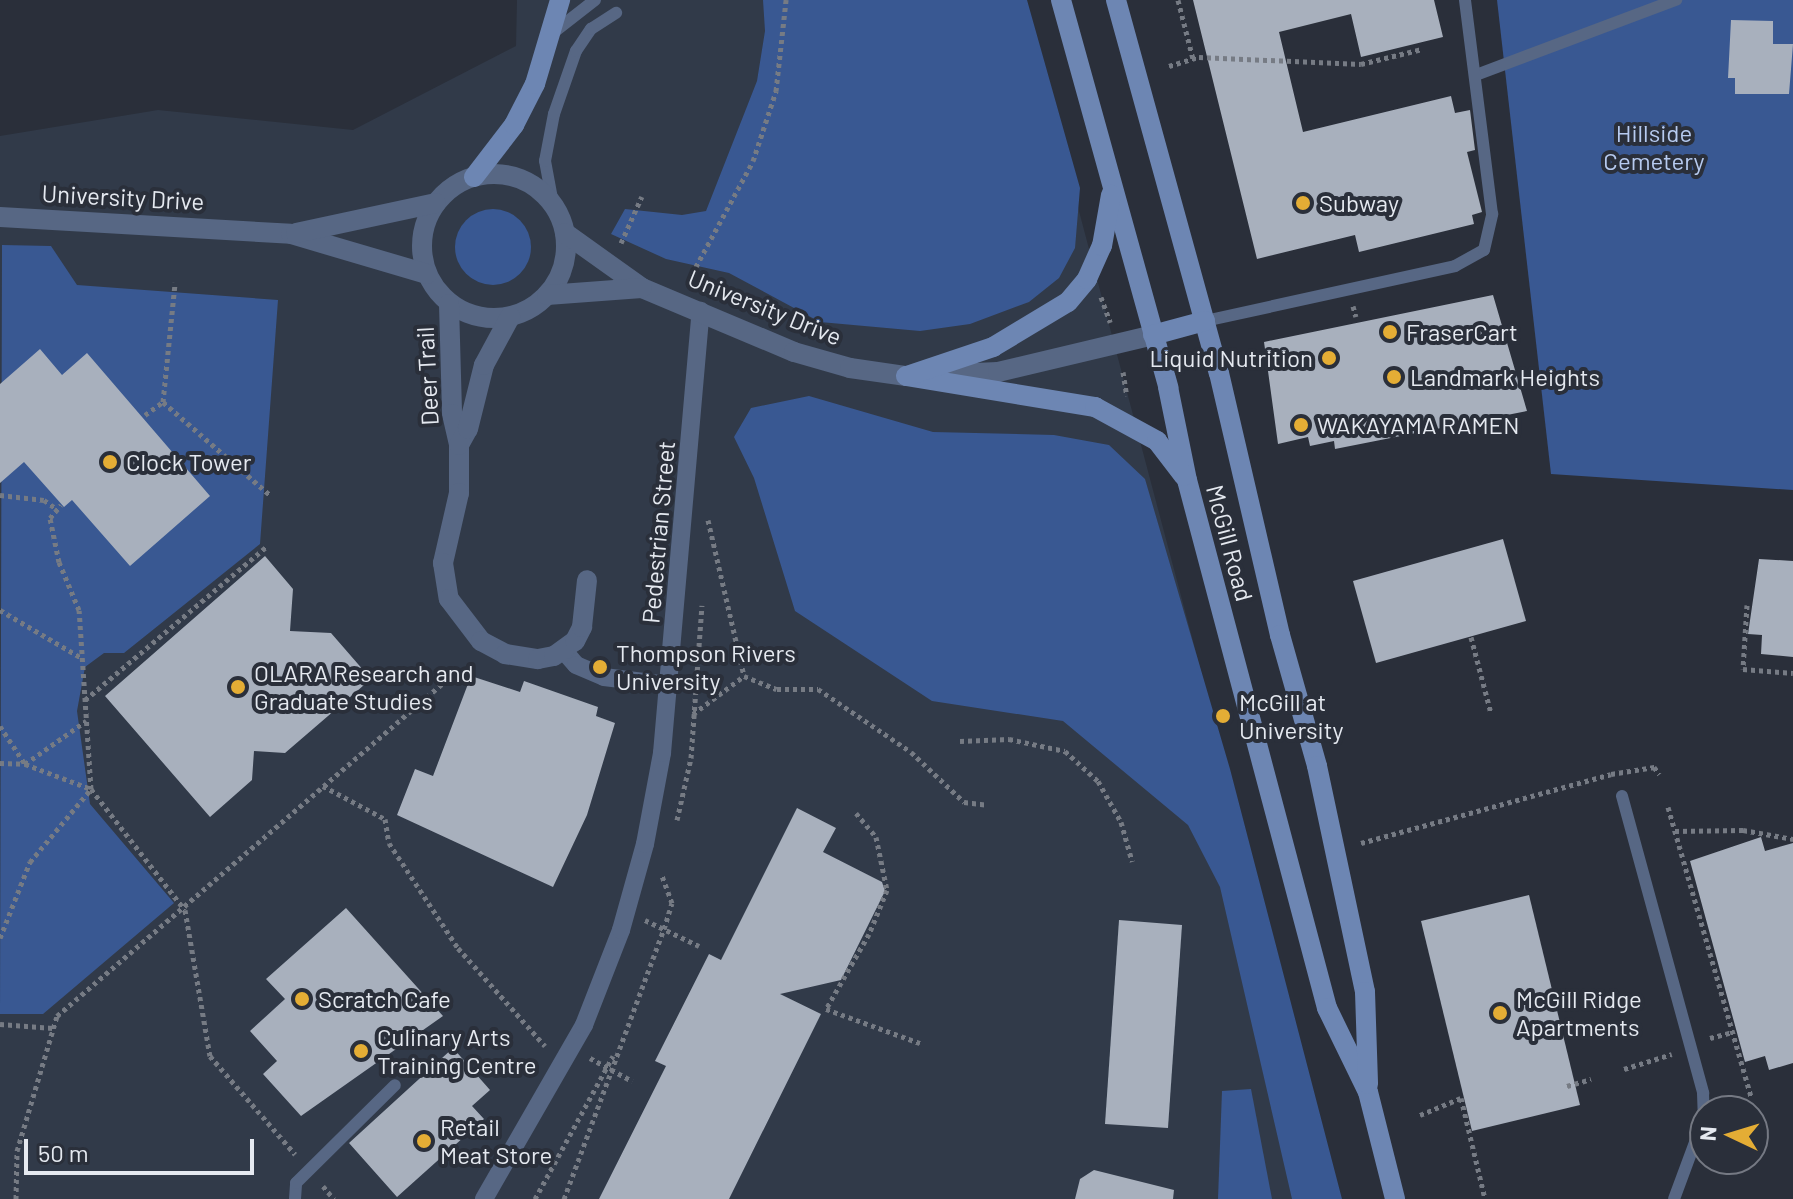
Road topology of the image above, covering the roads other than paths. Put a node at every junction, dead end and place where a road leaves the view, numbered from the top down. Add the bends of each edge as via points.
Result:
1 (560, 0) edge
2 (595, 0) edge
3 (1061, 0) edge
4 (1116, 0) edge
5 (1465, 0) edge
6 (1676, 0) edge
7 (616, 13) dead end
8 (554, 32) junction
9 (1476, 75) junction
10 (474, 177) junction
11 (1112, 187) junction
12 (436, 203) junction
13 (553, 204) junction
14 (0, 217) edge
15 (565, 233) junction
16 (291, 234) junction
17 (427, 274) junction
18 (642, 288) junction
19 (547, 295) junction
20 (449, 304) junction
21 (701, 311) junction
22 (510, 317) junction
23 (1205, 321) junction
24 (1153, 335) junction
25 (906, 376) junction
26 (459, 445) junction
27 (1187, 480) junction
28 (587, 580) dead end
29 (564, 651) junction
30 (668, 685) junction
31 (1622, 796) dead end
32 (395, 1085) dead end
33 (1368, 1092) junction
34 (295, 1199) edge
35 (484, 1199) edge
36 (1395, 1199) edge
37 (1674, 1199) edge

1 - 8 main road
2 - 8 lane
3 - 11 main road, McGill Road
4 - 23 main road, McGill Road
5 - 9 lane
6 - 9 lane
7 - 13 lane via 591,29 576,51 554,114 545,161
8 - 10 main road via 514,125
9 - 23 lane via 1492,214 1484,250 1455,266
10 - 12 street
10 - 13 street via 513,176
11 - 24 main road, McGill Road
11 - 25 main road via 1102,246 1087,279 1068,302 993,347
12 - 16 street, University Drive
12 - 17 street via 422,246
13 - 15 street
14 - 16 street, University Drive
15 - 18 street, University Drive
15 - 19 street via 561,273
16 - 17 street, University Drive
17 - 20 street
18 - 19 street, University Drive
18 - 21 street, University Drive
19 - 22 street
20 - 22 street via 468,314
20 - 26 street, Deer Trail via 452,414
21 - 25 street, University Drive via 794,352
21 - 30 street, Pedestrian Street
22 - 26 street, Deer Trail via 484,365
23 - 24 main road
23 - 33 main road, McGill Road via 1331,827 1365,992
24 - 25 street, University Drive via 998,372
24 - 27 main road, McGill Road
25 - 27 main road via 1095,407 1157,441
26 - 29 street, Deer Trail via 459,493 443,563 444,581 463,622 492,648 523,659
27 - 33 main road, McGill Road via 1327,1008
28 - 29 street via 582,627
29 - 30 street via 576,665 604,677
30 - 35 street, Pedestrian Street via 662,753 626,911 584,1025
31 - 37 lane via 1703,1093 1704,1118
32 - 34 lane via 296,1183
33 - 36 main road, McGill Road

